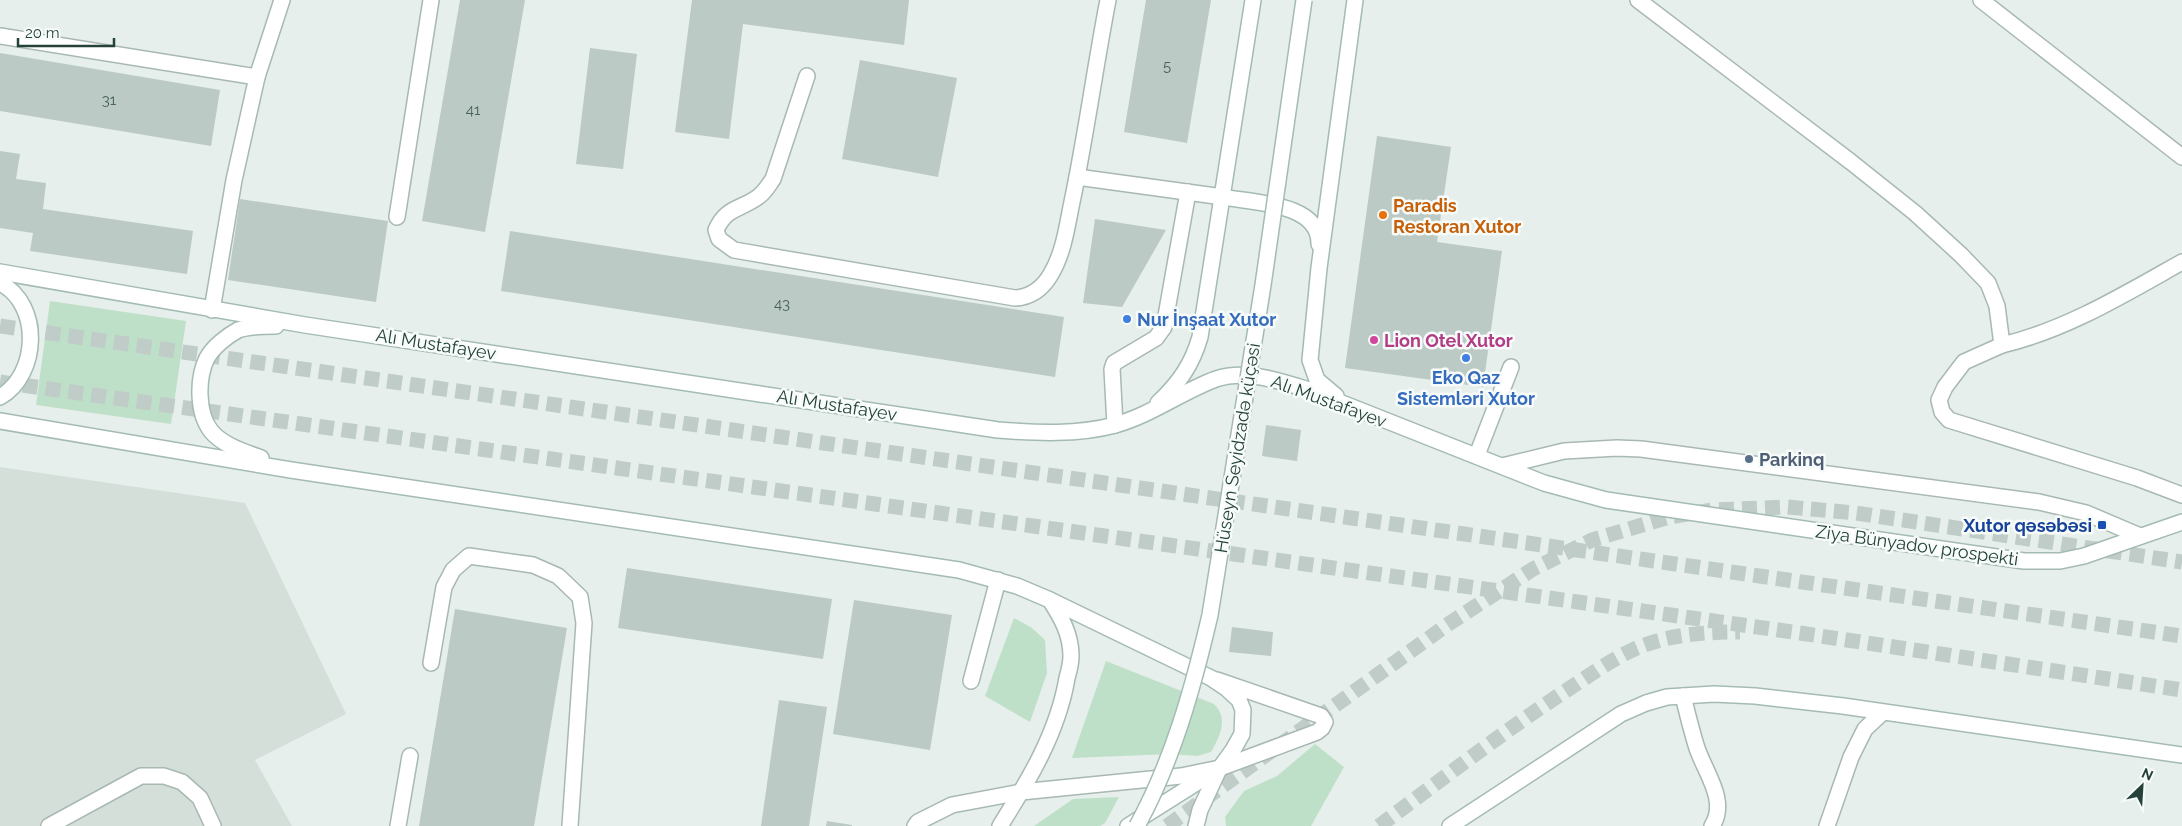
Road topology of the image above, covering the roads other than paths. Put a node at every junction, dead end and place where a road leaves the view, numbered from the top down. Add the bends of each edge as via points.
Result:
1 (282, 0) edge
2 (431, 0) edge
3 (1253, 0) edge
4 (1304, 0) edge
5 (1354, 0) edge
6 (1638, 0) edge
7 (1981, 0) edge
8 (1106, 1) edge
9 (0, 36) edge
10 (806, 76) dead end
11 (256, 77) junction
12 (2182, 157) edge
13 (1077, 177) junction
14 (1188, 192) junction
15 (1223, 197) junction
16 (397, 216) dead end
17 (2182, 262) edge
18 (1319, 268) junction
19 (0, 272) edge
20 (0, 283) edge
21 (212, 310) junction
22 (305, 324) junction
23 (2002, 345) junction
24 (1512, 367) dead end
25 (0, 397) edge
26 (1150, 412) junction
27 (0, 421) edge
28 (1384, 421) junction
29 (1115, 425) junction
30 (1477, 455) junction
31 (1502, 466) junction
32 (291, 470) junction
33 (2182, 495) edge
34 (1648, 506) joint
35 (2182, 522) edge
36 (2140, 536) junction
37 (998, 580) junction
38 (1050, 600) junction
39 (431, 663) dead end
40 (1211, 678) junction
41 (971, 681) dead end
42 (1683, 696) junction
43 (1882, 713) junction
44 (2182, 755) edge
45 (410, 756) dead end
46 (1220, 768) junction
47 (1021, 792) junction
48 (48, 826) edge
49 (213, 826) edge
50 (398, 826) edge
51 (570, 826) edge
52 (915, 826) edge
53 (1000, 826) edge
54 (1128, 826) edge
55 (1137, 826) edge
56 (1196, 826) edge
57 (1450, 826) edge
58 (1712, 826) edge
59 (1827, 826) edge

1 - 11 main road
2 - 16 main road
3 - 15 main road
4 - 55 main road, Hüseyn Seyidzadə küçəsi, bridge via 1263,285 1210,615 1199,664 1170,754
5 - 18 main road
6 - 23 main road via 1851,162 1962,255 1988,283 1996,306
7 - 12 main road
8 - 13 main road
9 - 11 main road
10 - 13 main road via 773,179 757,198 721,218 716,230 719,239 734,250 1015,298 1026,297 1037,292 1051,276 1060,256
11 - 21 main road via 234,180
13 - 14 main road
14 - 15 main road
14 - 29 main road via 1164,327 1156,338 1114,363 1112,369
15 - 18 main road via 1292,209 1303,214 1311,220 1320,239
15 - 26 main road via 1205,316 1195,356 1174,388
17 - 23 main road via 2097,309 2021,341
18 - 28 main road via 1310,360 1313,372 1336,396
19 - 21 main road, Alı Mustafayev
20 - 25 main road via 24,305 31,344 24,370 8,392
21 - 22 main road, Alı Mustafayev
22 - 29 main road, Alı Mustafayev via 998,430 1065,431
22 - 32 main road via 239,330 219,344 207,359 198,397 204,419 212,432 235,448
23 - 33 main road via 1964,362 1944,387 1939,400 1942,412 1949,420
24 - 30 main road
26 - 28 main road, Alı Mustafayev via 1216,379 1254,376 1309,390
26 - 29 main road, Alı Mustafayev
27 - 32 main road
28 - 30 main road, Alı Mustafayev
30 - 31 main road, Alı Mustafayev
31 - 34 main road, Alı Mustafayev via 1580,494
31 - 36 main road via 1564,451 1641,450 2039,502 2086,513
32 - 37 main road via 940,567
34 - 36 main road, Ziya Bünyadov prospekti via 2024,560 2060,561
35 - 36 main road, Ziya Bünyadov prospekti
37 - 38 main road
37 - 41 main road
38 - 40 main road
38 - 47 main road via 1062,619 1071,656 1053,731
39 - 51 main road via 444,587 453,570 470,556 533,565 558,576 580,597 584,623
40 - 46 main road via 1239,700 1244,710 1242,734
40 - 46 main road via 1321,716 1325,722 1317,732
42 - 43 main road via 1755,696
42 - 57 main road via 1646,703 1621,714
42 - 58 main road via 1696,746 1714,784 1718,806
43 - 44 main road
43 - 59 main road via 1865,730 1851,757
45 - 50 main road
46 - 47 main road via 1181,776
46 - 54 main road
46 - 56 main road
47 - 52 main road via 952,805
47 - 53 main road
48 - 49 main road via 141,776 164,776 182,782 200,798

